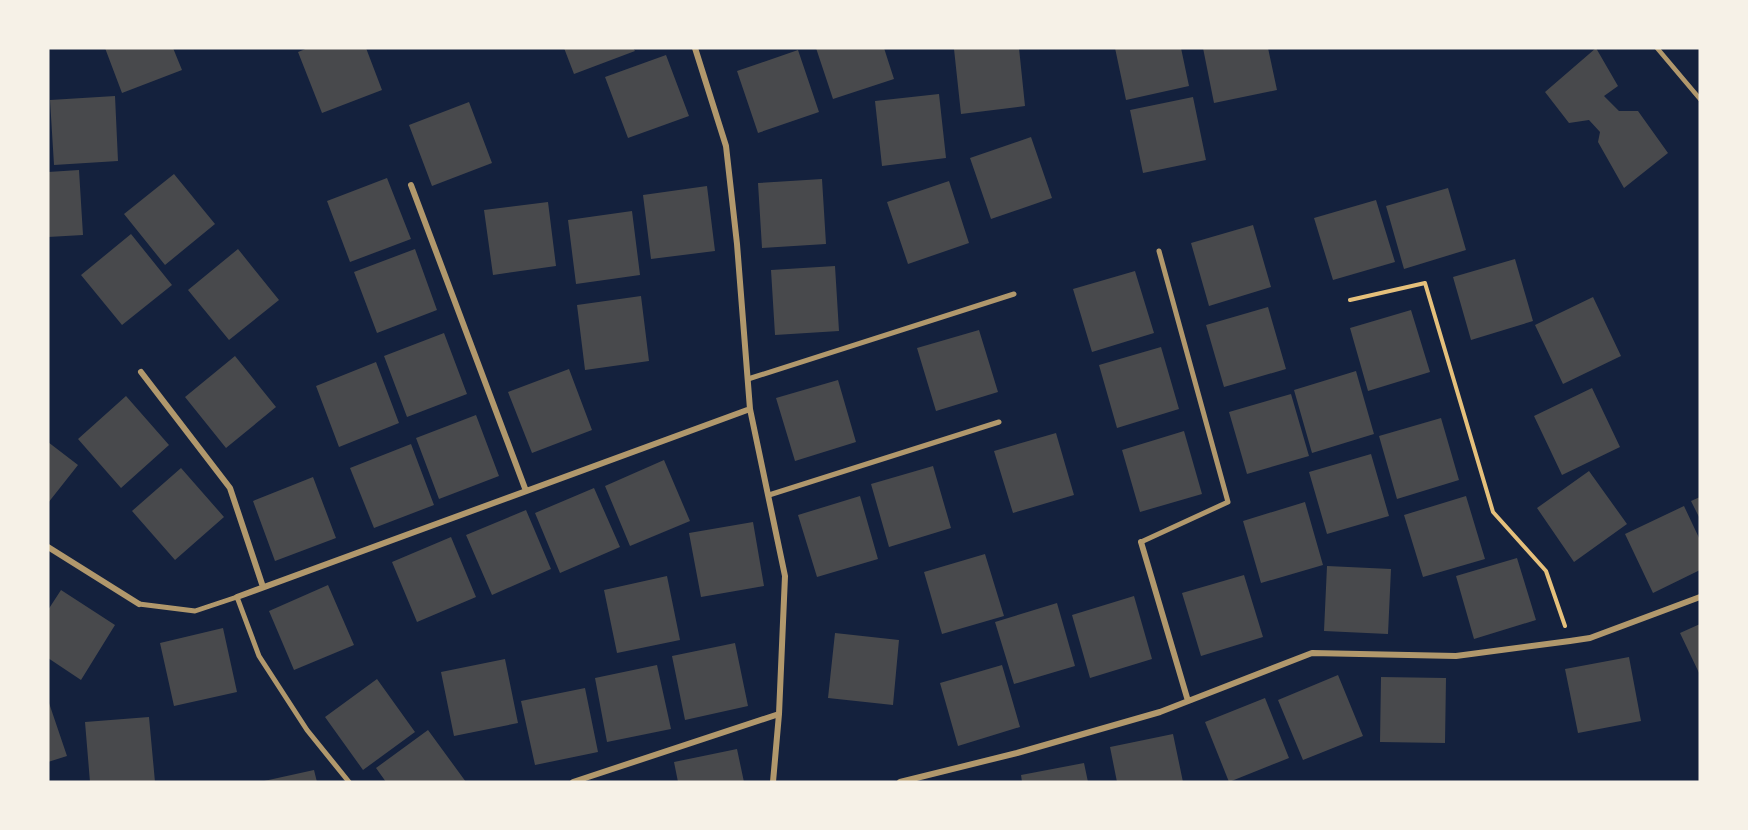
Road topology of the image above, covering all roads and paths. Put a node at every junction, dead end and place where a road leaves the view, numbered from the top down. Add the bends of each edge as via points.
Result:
1 (695, 48) edge
2 (1657, 48) edge
3 (1700, 99) edge
4 (411, 185) dead end
5 (1159, 251) dead end
6 (1014, 294) dead end
7 (1350, 300) dead end
8 (141, 372) dead end
9 (748, 379) junction
10 (750, 409) junction
11 (999, 422) dead end
12 (526, 491) junction
13 (769, 495) junction
14 (1141, 542) joint
15 (48, 547) edge
16 (263, 587) junction
17 (237, 597) junction
18 (1700, 597) edge
19 (139, 604) joint
20 (1570, 641) junction
21 (1188, 701) junction
22 (779, 714) junction
23 (349, 782) edge
24 (573, 782) edge
25 (773, 782) edge
26 (900, 782) edge

1 - 9 street via 726,146
2 - 3 lane
4 - 12 street
5 - 14 street via 1228,502
6 - 9 street
7 - 20 path via 1425,283 1493,512 1546,572
8 - 16 street via 230,488
9 - 10 street
10 - 12 street
10 - 13 street
11 - 13 street
12 - 16 street
13 - 22 street via 785,576
14 - 21 street
15 - 19 street
16 - 17 street
17 - 19 street via 195,611
17 - 23 street via 259,656 307,730
18 - 20 street via 1590,638
20 - 21 street via 1456,656 1312,653
21 - 26 street via 1017,753
22 - 24 street
22 - 25 street

